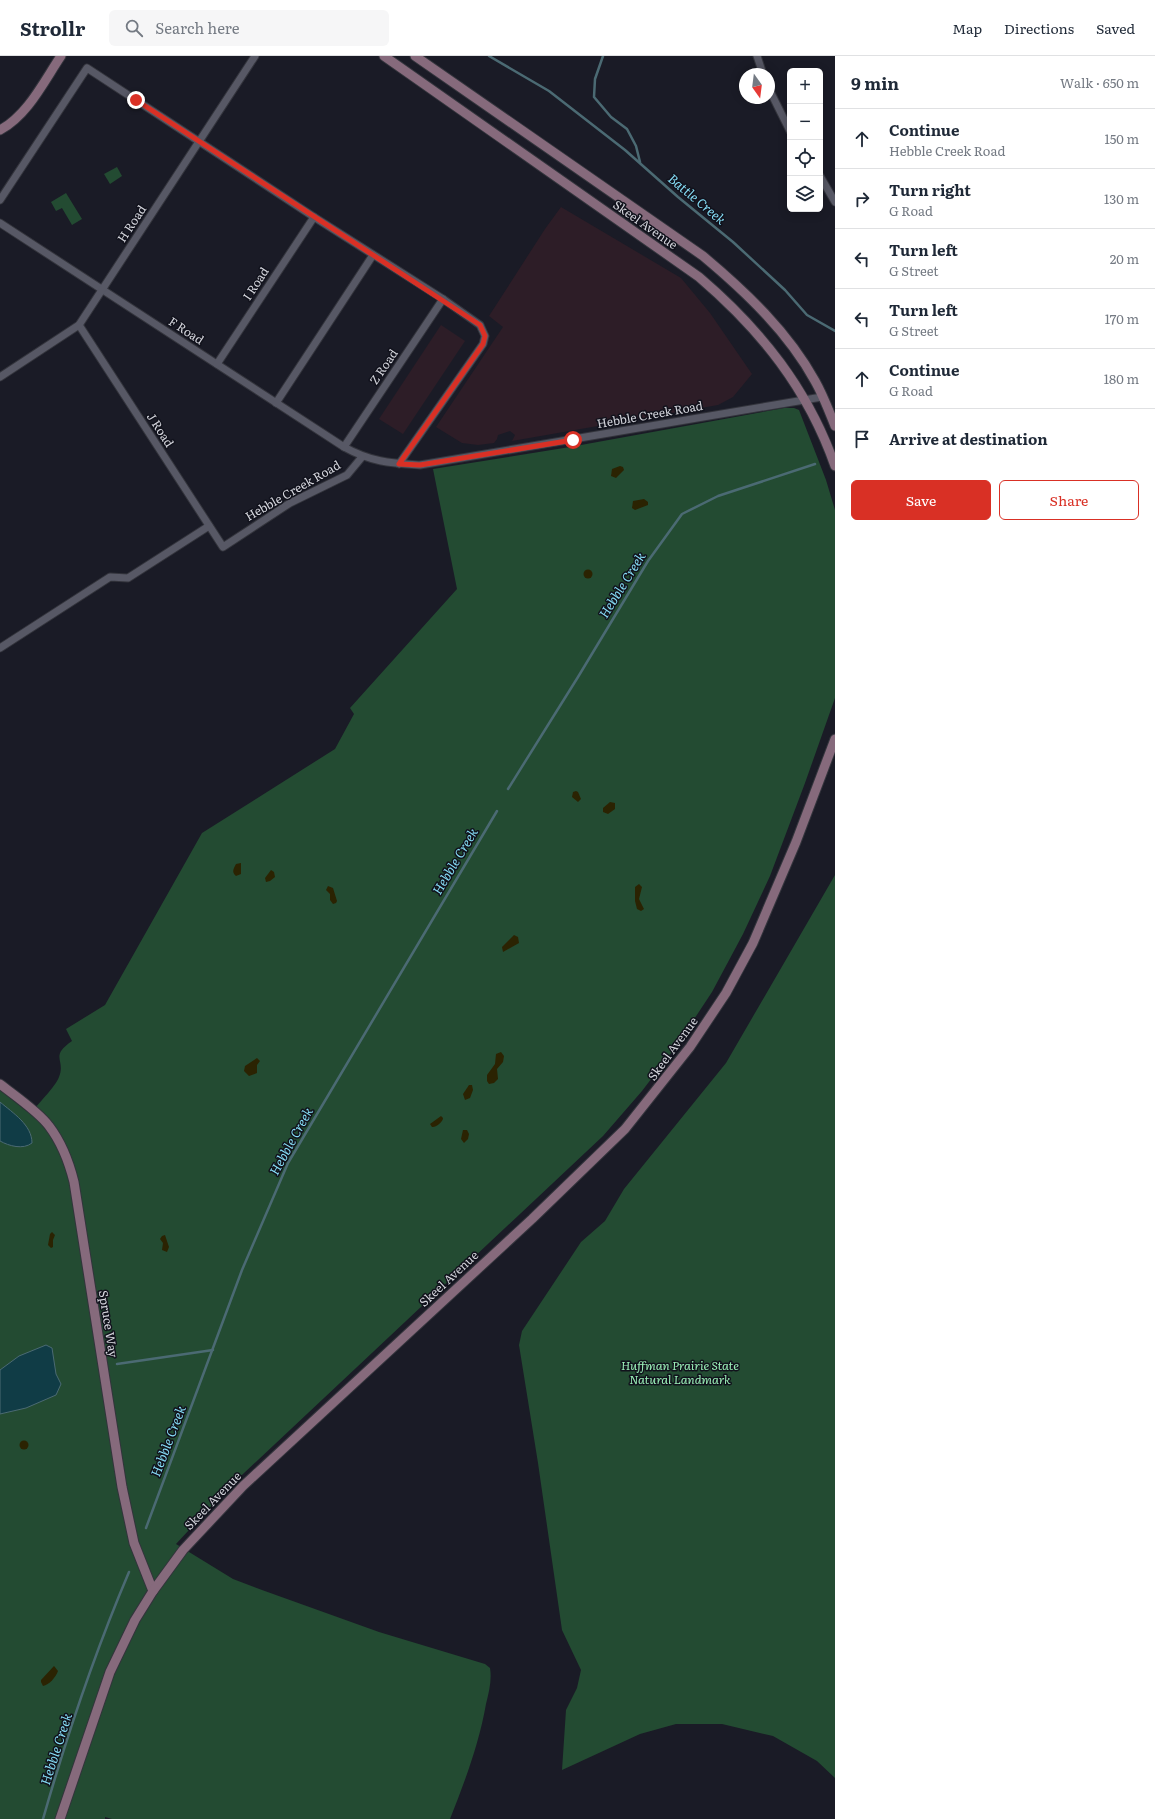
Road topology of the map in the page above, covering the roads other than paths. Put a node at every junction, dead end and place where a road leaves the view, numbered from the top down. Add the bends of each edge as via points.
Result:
1 (61, 56) edge
2 (256, 56) edge
3 (384, 56) edge
4 (415, 56) edge
5 (757, 56) edge
6 (761, 68) edge
7 (775, 101) edge
8 (787, 125) edge
9 (0, 130) edge
10 (200, 141) junction
11 (823, 181) edge
12 (0, 200) edge
13 (835, 202) edge
14 (314, 217) junction
15 (0, 223) edge
16 (373, 255) junction
17 (102, 289) junction
18 (442, 299) junction
19 (79, 325) junction
20 (217, 364) junction
21 (0, 376) edge
22 (822, 397) junction
23 (805, 400) junction
24 (276, 403) junction
25 (835, 426) edge
26 (344, 447) junction
27 (362, 457) junction
28 (399, 464) junction
29 (835, 466) edge
30 (210, 526) junction
31 (223, 547) joint
32 (0, 648) edge
33 (835, 739) edge
34 (0, 1084) edge
35 (153, 1591) junction
36 (60, 1819) edge

1 - 9 street via 16,119
2 - 10 street, H Road
3 - 23 street, Skeel Avenue via 699,277 746,320 786,369
4 - 22 street, Skeel Avenue via 703,256 737,284 761,308 791,346
5 - 6 street
7 - 8 street
10 - 12 street via 87,68
10 - 14 street
10 - 17 street, H Road
11 - 13 street
14 - 16 street
14 - 20 street, I Road
15 - 17 street, F Road
16 - 18 street
16 - 24 street
17 - 19 street, H Road
17 - 20 street, F Road
18 - 26 street, Z Road
18 - 28 street via 480,325 485,336 483,344
19 - 21 street, H Road
19 - 30 street, J Road
20 - 24 street, F Road
22 - 23 street, Hebble Creek Road
22 - 25 street, Skeel Avenue
23 - 28 street, Hebble Creek Road via 420,465
23 - 29 street, Skeel Avenue
24 - 26 street, F Road
26 - 27 street, F Road
27 - 28 street, Hebble Creek Road
27 - 31 street, Hebble Creek Road via 347,475 290,503
30 - 31 street, J Road
30 - 32 street via 128,578 110,577
33 - 35 street, Skeel Avenue via 796,842 753,943 726,993 658,1089 625,1129 569,1184 243,1486 183,1550
34 - 35 street, Spruce Way via 49,1125 70,1166 122,1487 134,1543
35 - 36 street, Skeel Avenue via 135,1620 110,1672

